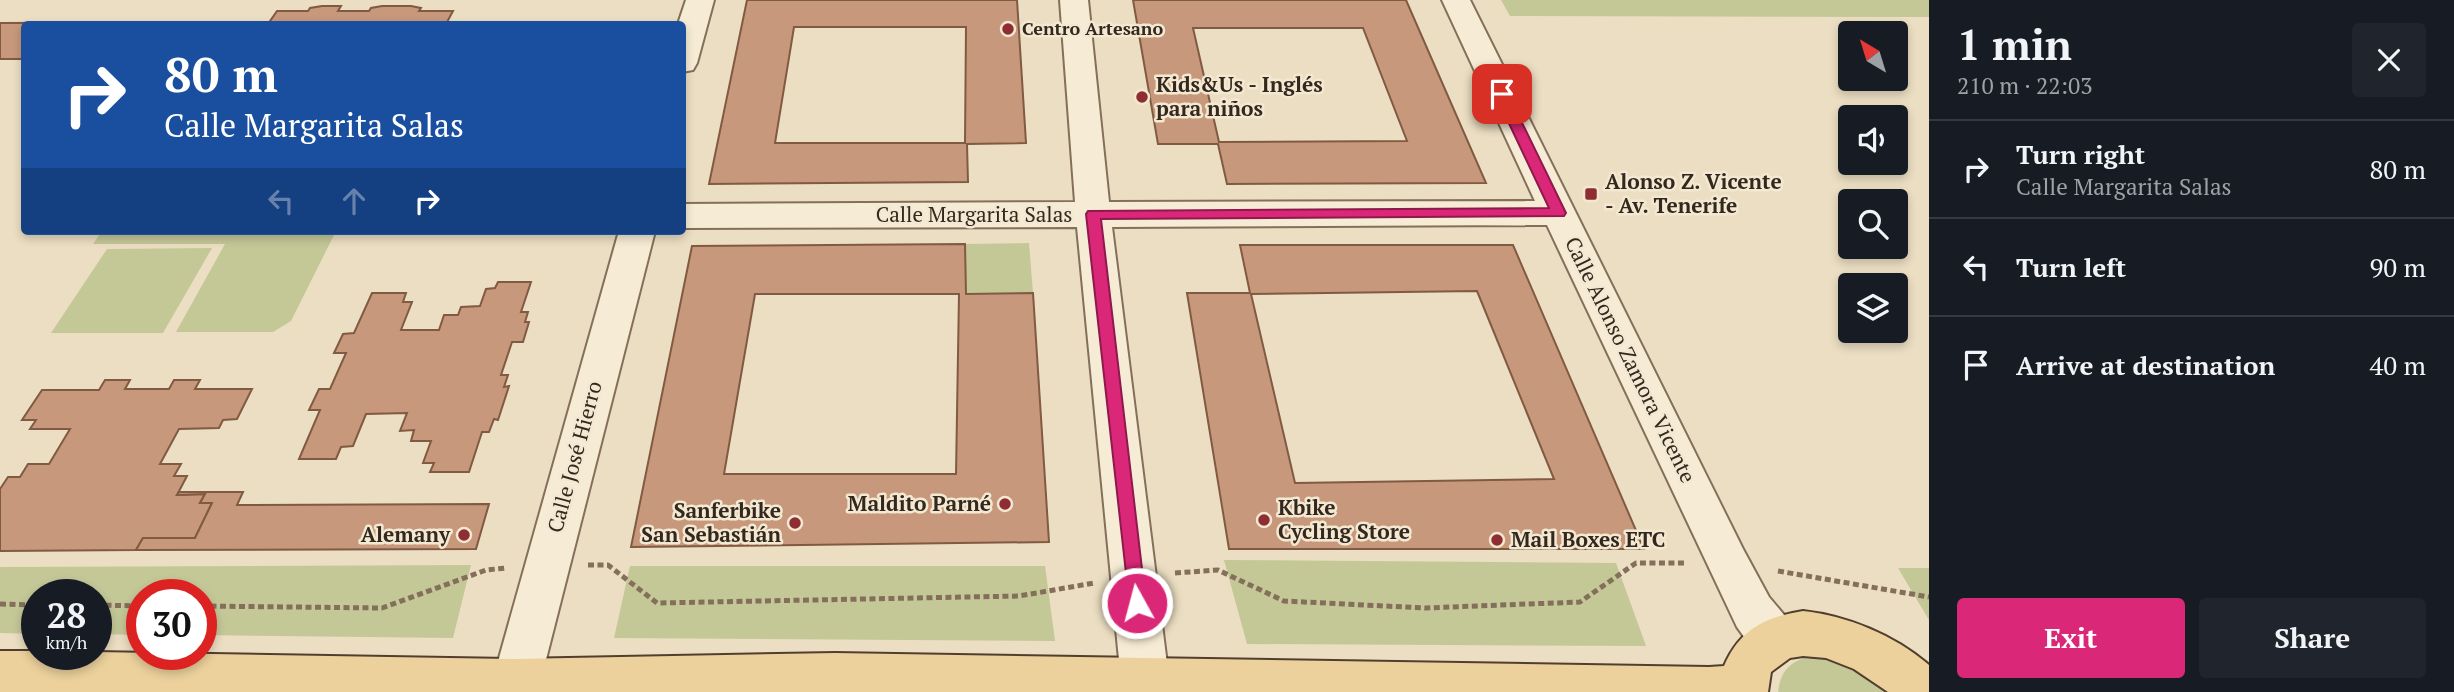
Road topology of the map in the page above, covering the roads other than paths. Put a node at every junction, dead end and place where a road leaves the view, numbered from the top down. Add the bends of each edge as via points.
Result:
1 (699, 0) edge
2 (1074, 0) edge
3 (1456, 0) edge
4 (686, 47) edge
5 (1559, 213) junction
6 (1093, 214) junction
7 (686, 216) edge
8 (636, 235) edge
9 (1774, 639) junction
10 (0, 674) edge
11 (1145, 680) junction
12 (516, 683) junction
13 (1921, 684) edge
14 (1743, 690) edge

1 - 4 street
2 - 6 street
3 - 5 street, Calle Alonso Zamora Vicente
5 - 6 street, Calle Margarita Salas
5 - 9 street, Calle Alonso Zamora Vicente via 1727,563 1753,612
6 - 7 street, Calle Margarita Salas
6 - 11 street
8 - 12 street, Calle José Hierro
9 - 13 main road via 1810,634 1854,643
9 - 14 main road via 1750,660
10 - 12 main road
11 - 12 main road via 835,676
11 - 14 main road

